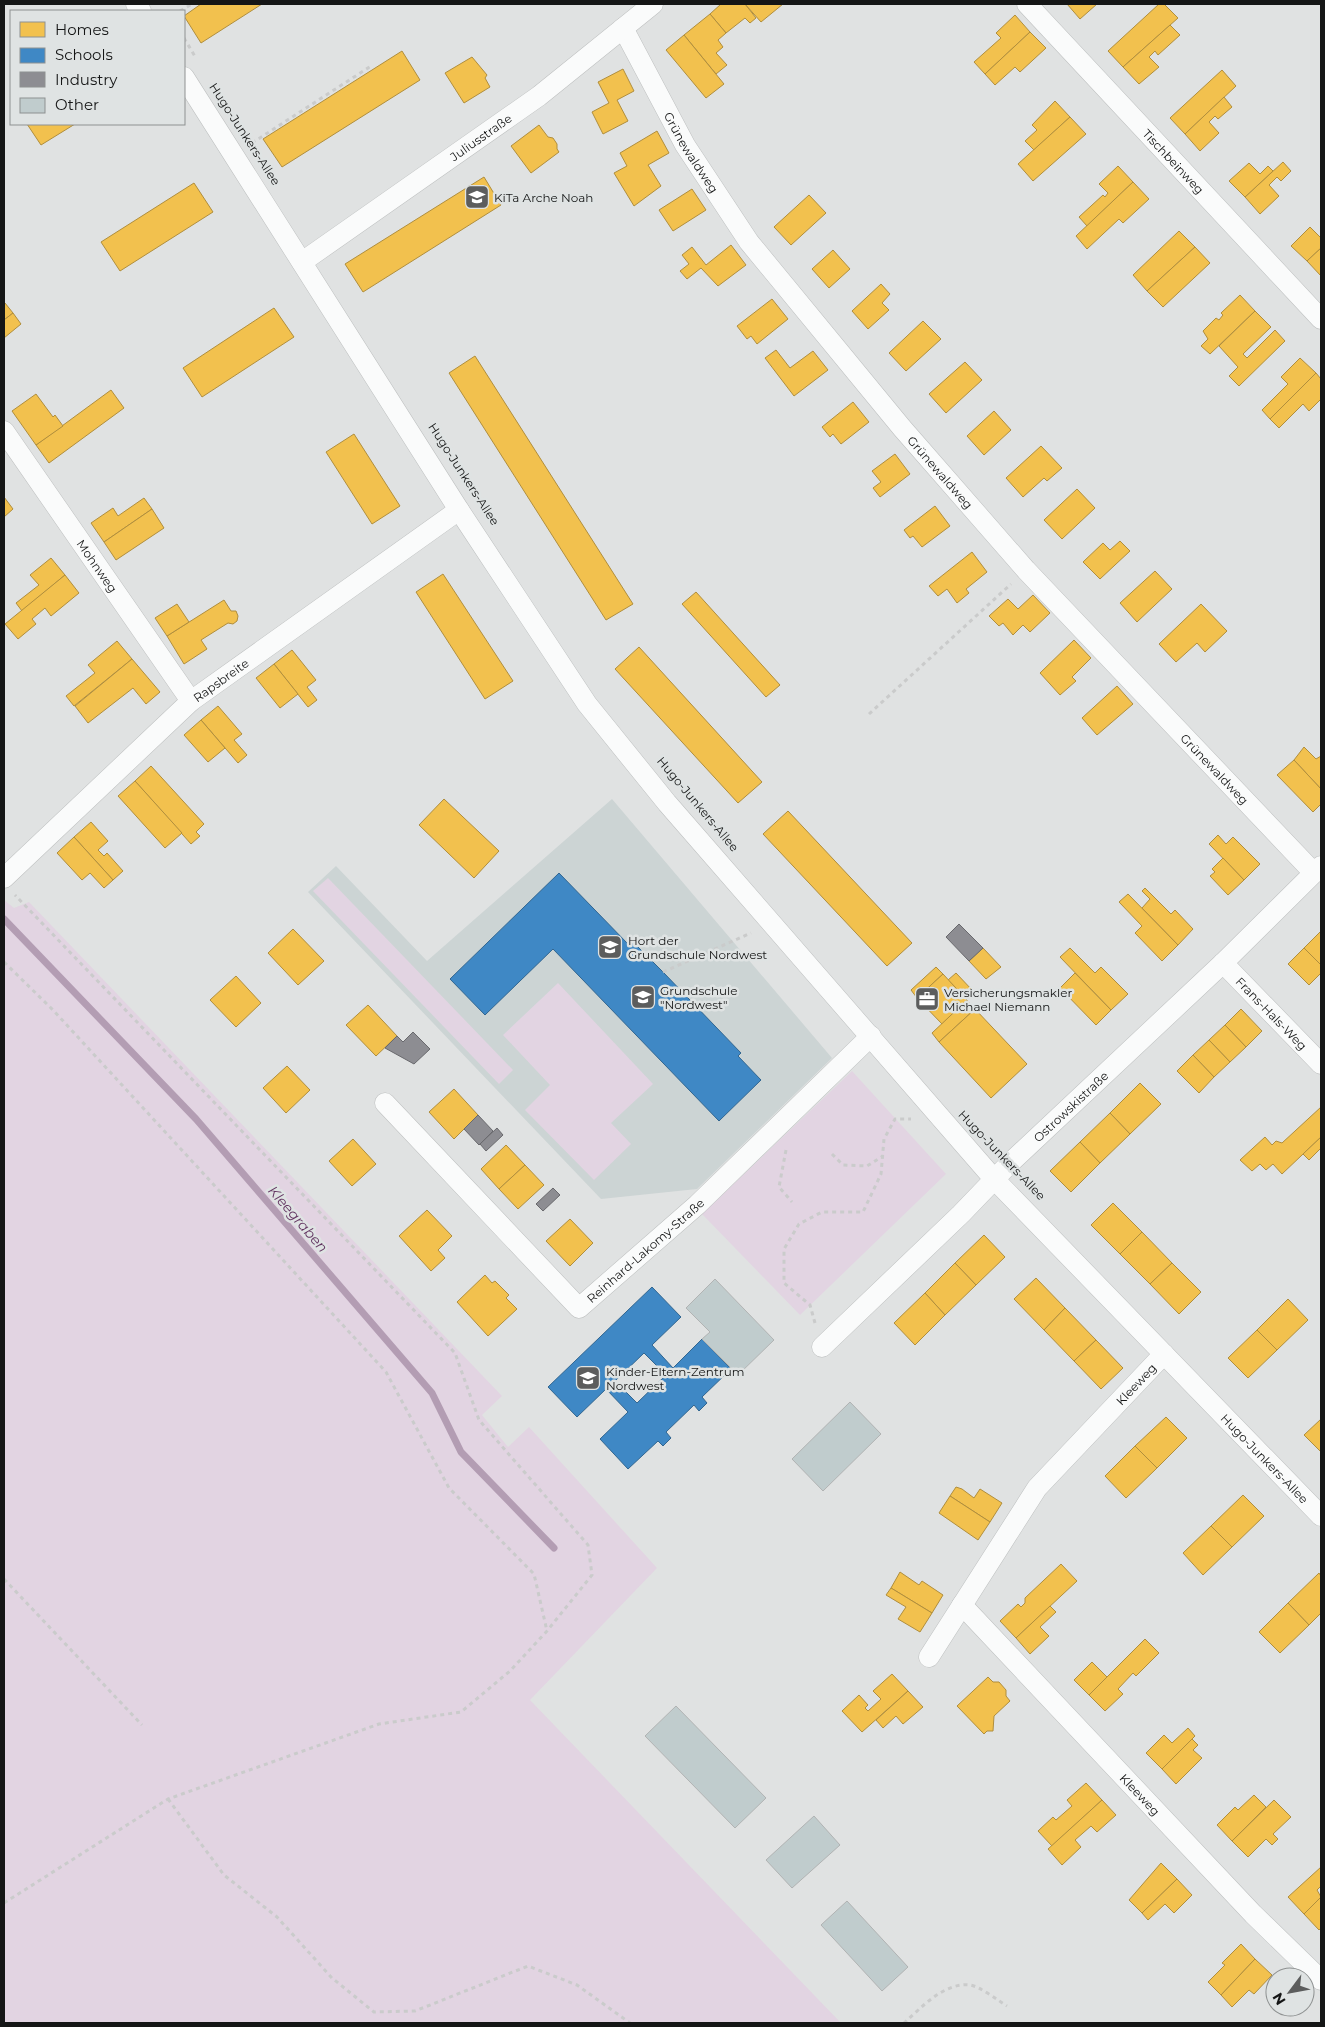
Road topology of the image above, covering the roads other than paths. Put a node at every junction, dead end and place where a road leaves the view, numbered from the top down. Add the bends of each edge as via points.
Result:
1 (653, 4) edge
2 (1027, 4) edge
3 (623, 28) junction
4 (185, 79) edge
5 (302, 262) junction
6 (1321, 319) edge
7 (4, 431) edge
8 (459, 510) junction
9 (191, 701) junction
10 (1318, 869) edge
11 (7, 884) edge
12 (1223, 963) junction
13 (871, 1036) junction
14 (1321, 1064) edge
15 (385, 1103) dead end
16 (994, 1179) junction
17 (822, 1347) road end
18 (1164, 1354) junction
19 (1321, 1516) edge
20 (962, 1604) junction
21 (930, 1657) dead end
22 (1321, 1980) edge

1 - 3 street, Juliusstraße
2 - 6 street, Tischbeinweg
3 - 5 street, Juliusstraße via 538,96
3 - 10 street, Grünewaldweg via 684,145 749,242 902,428 1026,570
4 - 5 street, Hugo-Junkers-Allee
5 - 8 street, Hugo-Junkers-Allee
7 - 9 street, Mohnweg
8 - 9 street, Rapsbreite
8 - 13 street, Hugo-Junkers-Allee via 587,704 667,803
9 - 11 street, Rapsbreite
10 - 12 street, Ostrowskistraße
12 - 14 street, Frans-Hals-Weg
12 - 16 street, Ostrowskistraße
13 - 15 street, Reinhard-Lakomy-Straße via 697,1205 579,1308
13 - 16 street, Hugo-Junkers-Allee
16 - 17 street, Ostrowskistraße via 967,1209
16 - 18 street, Hugo-Junkers-Allee
18 - 19 street, Hugo-Junkers-Allee
18 - 20 street, Kleeweg via 1037,1488
20 - 21 street, Kleeweg
20 - 22 street, Kleeweg via 1253,1914

